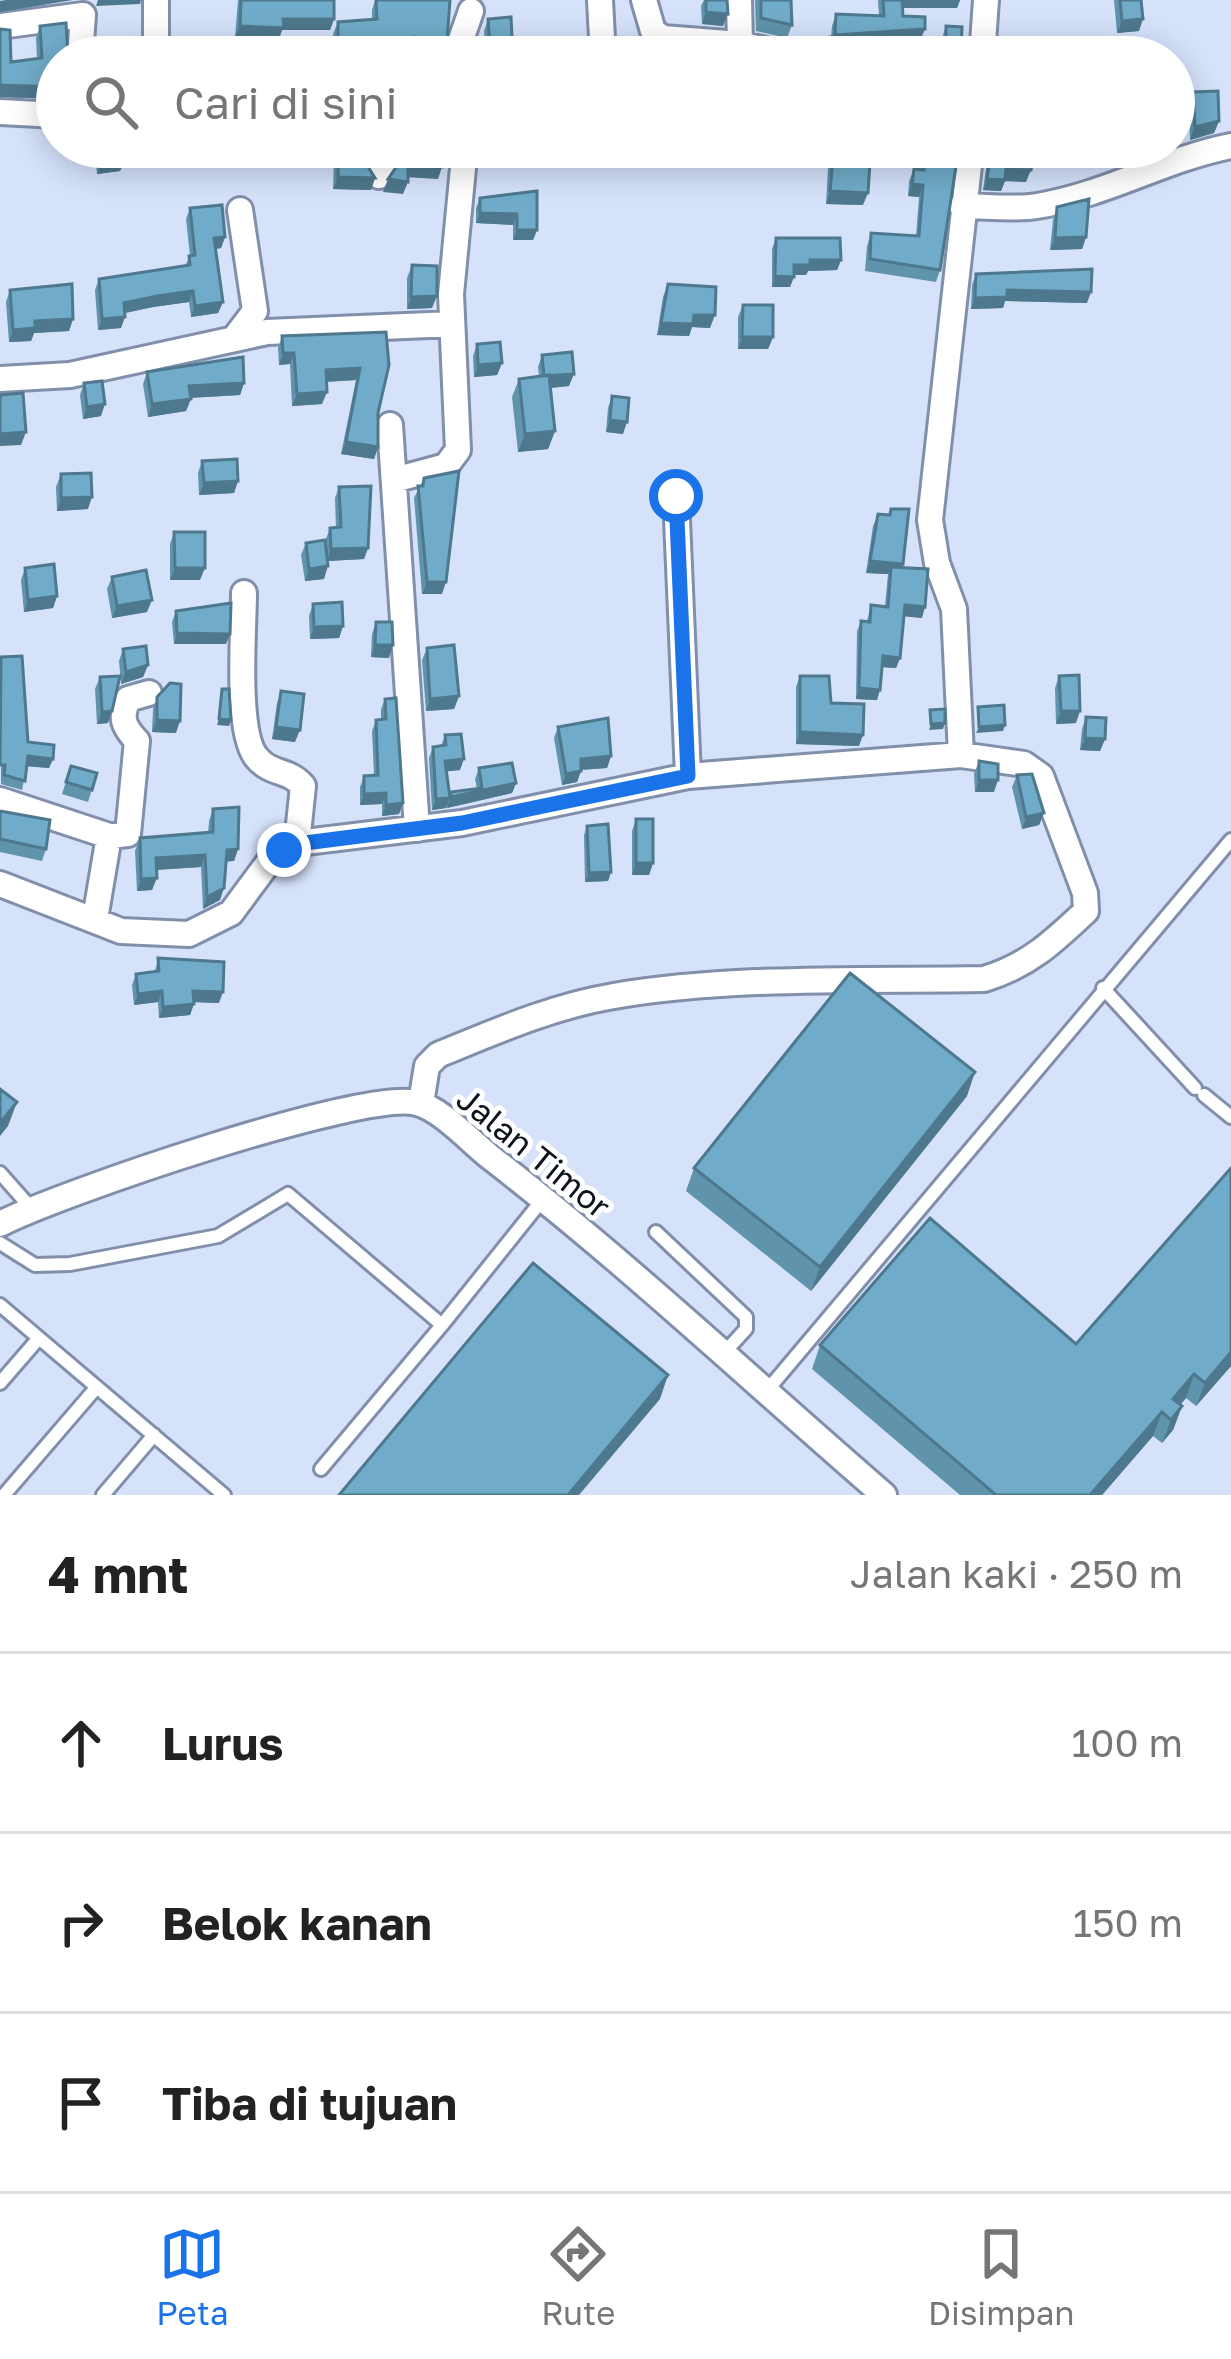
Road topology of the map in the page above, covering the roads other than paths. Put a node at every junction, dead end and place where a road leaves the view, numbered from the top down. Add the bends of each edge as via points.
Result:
1 (156, 0) edge
2 (600, 0) edge
3 (644, 0) edge
4 (739, 0) edge
5 (986, 0) edge
6 (83, 8) edge
7 (471, 11) dead end
8 (0, 26) edge
9 (156, 36) edge
10 (462, 36) edge
11 (602, 36) edge
12 (660, 36) edge
13 (740, 36) edge
14 (983, 36) edge
15 (0, 112) edge
16 (36, 114) edge
17 (1231, 146) edge
18 (1195, 153) edge
19 (382, 168) edge
20 (463, 168) edge
21 (968, 168) edge
22 (1160, 168) edge
23 (379, 176) edge
24 (962, 206) junction
25 (240, 210) dead end
26 (452, 324) junction
27 (236, 336) junction
28 (0, 379) edge
29 (390, 425) dead end
30 (394, 480) junction
31 (676, 496) dead end
32 (244, 592) dead end
33 (148, 693) dead end
34 (961, 755) junction
35 (688, 776) junction
36 (0, 800) edge
37 (417, 830) junction
38 (109, 836) junction
39 (1231, 840) edge
40 (297, 844) junction
41 (0, 884) edge
42 (95, 919) junction
43 (1103, 988) junction
44 (421, 1103) junction
45 (1231, 1118) edge
46 (0, 1173) edge
47 (544, 1198) junction
48 (31, 1208) junction
49 (0, 1224) edge
50 (656, 1232) dead end
51 (0, 1243) edge
52 (0, 1305) edge
53 (442, 1325) junction
54 (39, 1338) junction
55 (722, 1355) junction
56 (0, 1383) edge
57 (96, 1388) junction
58 (765, 1393) junction
59 (154, 1435) junction
60 (321, 1469) dead end
61 (217, 1493) edge
62 (4, 1495) edge
63 (103, 1495) edge
64 (884, 1495) edge

1 - 9 street
2 - 11 street
3 - 12 street
4 - 13 street
5 - 14 street
6 - 8 street
7 - 10 street
15 - 16 street
17 - 18 street
19 - 23 street
20 - 26 street
21 - 24 street
22 - 24 street via 1040,205
24 - 34 street via 930,520 954,609
25 - 27 street via 255,311
26 - 27 street
26 - 30 street via 456,456
27 - 28 street via 70,375
29 - 30 street
30 - 37 street
31 - 35 street
32 - 40 street via 246,742 267,768 291,773 304,789
33 - 38 street via 128,699 122,714 137,741 137,770 128,834
34 - 35 street
34 - 44 street via 1024,764 1047,787 1087,902 1037,958 984,980 610,996 438,1055 427,1066
35 - 37 street
36 - 38 street
37 - 40 street
38 - 42 street
39 - 43 lane
40 - 42 street via 271,860 231,913 200,931 146,936
41 - 42 street
43 - 45 lane
43 - 58 lane
44 - 47 street, Jalan Timor
44 - 48 street, Jalan Timor via 321,1114
46 - 48 lane
47 - 53 lane
47 - 55 street, Jalan Timor
48 - 49 street, Jalan Timor
50 - 55 lane via 746,1317 746,1329
51 - 53 lane via 35,1265 70,1264 218,1235 288,1194
52 - 54 lane
53 - 60 lane
54 - 56 lane
54 - 57 lane
55 - 58 street, Jalan Timor
57 - 59 lane
57 - 62 lane
58 - 64 street, Jalan Timor
59 - 61 lane
59 - 63 lane

